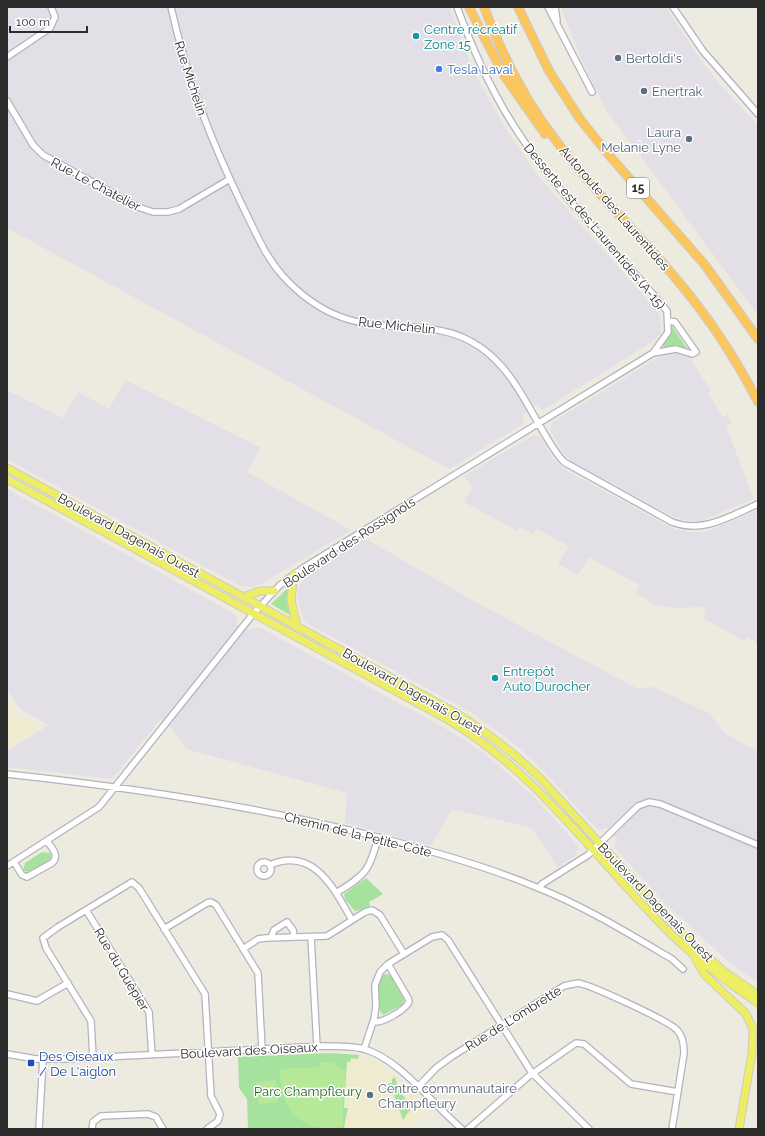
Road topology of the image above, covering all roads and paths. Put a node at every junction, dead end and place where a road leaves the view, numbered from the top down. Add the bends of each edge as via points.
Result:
1 (51, 7) edge
2 (171, 7) edge
3 (456, 7) edge
4 (469, 7) edge
5 (484, 7) edge
6 (518, 7) edge
7 (548, 7) edge
8 (555, 7) edge
9 (673, 7) edge
10 (558, 28) junction
11 (7, 57) edge
12 (592, 92) dead end
13 (7, 100) edge
14 (758, 114) edge
15 (230, 179) junction
16 (606, 201) junction
17 (669, 323) junction
18 (758, 339) edge
19 (696, 352) joint
20 (654, 353) junction
21 (758, 402) edge
22 (538, 424) junction
23 (7, 468) edge
24 (7, 479) edge
25 (758, 504) edge
26 (294, 574) junction
27 (274, 592) junction
28 (243, 597) junction
29 (260, 606) junction
30 (253, 614) junction
31 (297, 627) junction
32 (7, 774) edge
33 (116, 786) junction
34 (378, 837) junction
35 (47, 841) junction
36 (600, 844) junction
37 (758, 845) edge
38 (593, 850) junction
39 (14, 862) junction
40 (270, 865) dead end
41 (7, 866) edge
42 (539, 888) junction
43 (336, 893) junction
44 (86, 910) junction
45 (352, 920) junction
46 (164, 929) junction
47 (294, 936) junction
48 (271, 937) junction
49 (311, 937) junction
50 (243, 948) junction
51 (404, 954) junction
52 (693, 955) junction
53 (388, 964) junction
54 (683, 969) dead end
55 (68, 983) junction
56 (7, 994) edge
57 (758, 995) edge
58 (758, 1003) edge
59 (373, 1022) junction
60 (502, 1026) junction
61 (317, 1047) junction
62 (364, 1049) junction
63 (262, 1050) junction
64 (209, 1052) junction
65 (7, 1054) edge
66 (152, 1055) junction
67 (93, 1058) junction
68 (43, 1059) junction
69 (532, 1073) junction
70 (417, 1088) junction
71 (678, 1092) junction
72 (39, 1129) edge
73 (92, 1129) edge
74 (163, 1129) edge
75 (207, 1129) edge
76 (462, 1129) edge
77 (468, 1129) edge
78 (589, 1129) edge
79 (672, 1129) edge
80 (739, 1129) edge

1 - 11 street via 55,17 51,26
2 - 15 street, Rue Michelin via 190,83
3 - 17 street, Desserte est des Laurentides (A-15) via 488,80 521,138 558,186 664,307
4 - 16 highway via 491,54 519,100 553,144
5 - 16 highway, Autoroute des Laurentides / 15 via 509,64 539,116 570,159
6 - 18 highway, 15 via 545,64 578,116 705,265
7 - 10 street
8 - 10 street
9 - 14 street via 703,52
10 - 12 street
13 - 15 street, Rue Le Chatelier via 33,145 44,156 141,209 160,212 176,210
15 - 22 street, Rue Michelin via 268,256 282,275 302,294 329,312 356,321 377,326 432,328 466,339 486,352 503,368
16 - 21 highway, Autoroute des Laurentides / 15 via 704,313
17 - 19 street, Desserte est des Laurentides (A-15) via 675,322
17 - 20 street, Boulevard des Rossignols via 666,336
19 - 20 street, Boulevard des Rossignols via 692,354 672,349
20 - 22 street, Boulevard des Rossignols
22 - 25 street, Rue Michelin via 558,455 567,464 678,525 710,525
22 - 26 street, Boulevard des Rossignols
23 - 28 main road, Boulevard Dagenais Ouest
24 - 30 main road, Boulevard Dagenais Ouest
26 - 27 street, Boulevard des Rossignols
26 - 31 main road via 291,600
27 - 28 main road via 260,591
27 - 29 street, Boulevard des Rossignols
28 - 29 main road, Boulevard Dagenais Ouest
29 - 30 street, Boulevard des Rossignols
29 - 31 main road, Boulevard Dagenais Ouest
30 - 33 street, Boulevard des Rossignols
30 - 38 main road, Boulevard Dagenais Ouest via 447,719 482,742 533,785
31 - 36 main road, Boulevard Dagenais Ouest via 456,713 488,734 537,775
32 - 33 street, Chemin de la Petite-Côte
33 - 34 street, Chemin de la Petite-Côte via 290,817
33 - 35 street, Boulevard des Rossignols via 95,811
34 - 42 street, Chemin de la Petite-Côte via 469,862
34 - 43 street via 372,862 366,870 358,879
35 - 39 street, Boulevard des Rossignols
35 - 39 street via 55,856 52,863 27,877 22,875
36 - 37 street via 638,806 649,802 660,804
36 - 38 street
36 - 57 main road, Boulevard Dagenais Ouest via 694,945
38 - 42 street
38 - 52 main road, Boulevard Dagenais Ouest
39 - 41 street, Boulevard des Rossignols
40 - 43 street via 288,861 306,863 322,874
42 - 54 street, Chemin de la Petite-Côte via 606,921 672,959
43 - 45 street
44 - 46 street via 128,884 134,883
44 - 55 street via 43,938
44 - 66 street, Rue du Guêpier via 149,1012
45 - 49 street via 328,935
45 - 51 street via 367,911 377,912
46 - 50 street via 205,903 211,902 216,905
46 - 64 street via 205,996
47 - 48 street
47 - 48 street via 287,922 274,930
47 - 49 street
48 - 50 street via 258,939
49 - 61 street
50 - 63 street via 258,975
51 - 53 street
51 - 60 street via 441,934
52 - 58 main road, Boulevard Dagenais Ouest
52 - 80 main road via 705,975 746,1014 753,1029 752,1053
53 - 59 street via 375,982 376,1009
53 - 59 street via 409,1002 407,1006 382,1021
55 - 56 street via 36,1000
55 - 67 street via 91,1023
59 - 62 street
60 - 69 street
60 - 70 street, Rue de L'ombrette via 442,1063
60 - 71 street, Rue de L'ombrette via 567,985 585,985 666,1021 676,1029 682,1038 684,1049
61 - 62 street, Boulevard des Oiseaux
61 - 63 street, Boulevard des Oiseaux
62 - 70 street, Boulevard des Oiseaux via 390,1062
63 - 64 street, Boulevard des Oiseaux
64 - 66 street, Boulevard des Oiseaux
64 - 75 street via 211,1096 220,1116 218,1121
65 - 68 street, Boulevard des Oiseaux
66 - 67 street, Boulevard des Oiseaux
67 - 68 street, Boulevard des Oiseaux
68 - 72 street
69 - 71 street via 571,1046 581,1043 631,1084
69 - 77 street
69 - 78 street
70 - 76 street, Boulevard des Oiseaux
71 - 79 street, Rue de L'ombrette
73 - 74 street via 94,1120 100,1116 148,1114 156,1117

